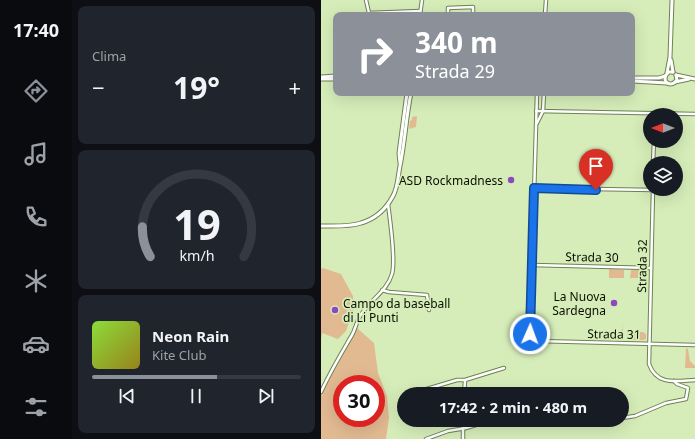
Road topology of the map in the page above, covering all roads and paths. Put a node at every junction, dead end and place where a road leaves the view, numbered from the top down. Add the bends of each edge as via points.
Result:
1 (366, 0) edge
2 (422, 0) edge
3 (546, 0) edge
4 (672, 0) edge
5 (420, 11) joint
6 (369, 12) edge
7 (394, 12) edge
8 (448, 12) edge
9 (473, 12) edge
10 (545, 12) edge
11 (670, 57) junction
12 (673, 72) junction
13 (666, 74) junction
14 (677, 76) junction
15 (321, 78) edge
16 (333, 78) edge
17 (635, 79) edge
18 (635, 79) edge
19 (693, 79) edge
20 (667, 82) junction
21 (675, 82) junction
22 (407, 96) edge
23 (411, 96) edge
24 (537, 96) edge
25 (544, 96) edge
26 (536, 111) junction
27 (543, 111) junction
28 (643, 114) edge
29 (683, 114) edge
30 (695, 114) edge
31 (536, 124) junction
32 (400, 166) junction
33 (534, 188) junction
34 (643, 190) edge
35 (653, 196) edge
36 (388, 204) junction
37 (321, 226) edge
38 (533, 265) junction
39 (651, 268) junction
40 (382, 290) junction
41 (429, 310) dead end
42 (649, 344) junction
43 (695, 345) edge
44 (504, 368) dead end
45 (465, 380) junction
46 (695, 380) edge
47 (674, 381) junction
48 (437, 387) edge
49 (464, 387) edge
50 (321, 392) edge
51 (629, 417) edge
52 (467, 427) edge
53 (463, 428) junction
54 (426, 439) edge
55 (463, 439) edge

1 - 6 street
2 - 5 street
3 - 10 street
4 - 11 street
5 - 7 street
8 - 9 street via 448,8 473,7
11 - 12 street
11 - 13 street
12 - 13 street
12 - 14 street
13 - 17 street via 659,78
13 - 20 street
14 - 19 street
14 - 21 street
15 - 16 street
18 - 20 street
19 - 21 street
20 - 21 street
22 - 32 street via 399,154
23 - 32 street
24 - 26 street
25 - 27 street
26 - 27 street
26 - 31 street
27 - 28 street
27 - 31 street
29 - 30 street
31 - 33 street
32 - 36 street via 396,189
33 - 34 street
33 - 38 street
35 - 39 street, Strada 32
36 - 37 street via 372,219 360,224
36 - 40 street via 393,270 392,276
38 - 39 street, Strada 30
38 - 42 street, Strada 31 via 530,334 537,341
39 - 42 street, Strada 32
40 - 41 street via 427,295
40 - 50 street via 359,318
42 - 43 street, Strada 31
42 - 47 street, Strada 32 via 649,364 652,371 662,380
44 - 45 street
45 - 48 street
45 - 49 street
46 - 47 street
47 - 51 street via 688,388 686,399 666,402 641,414
52 - 53 street
53 - 54 street via 448,430
53 - 55 street

